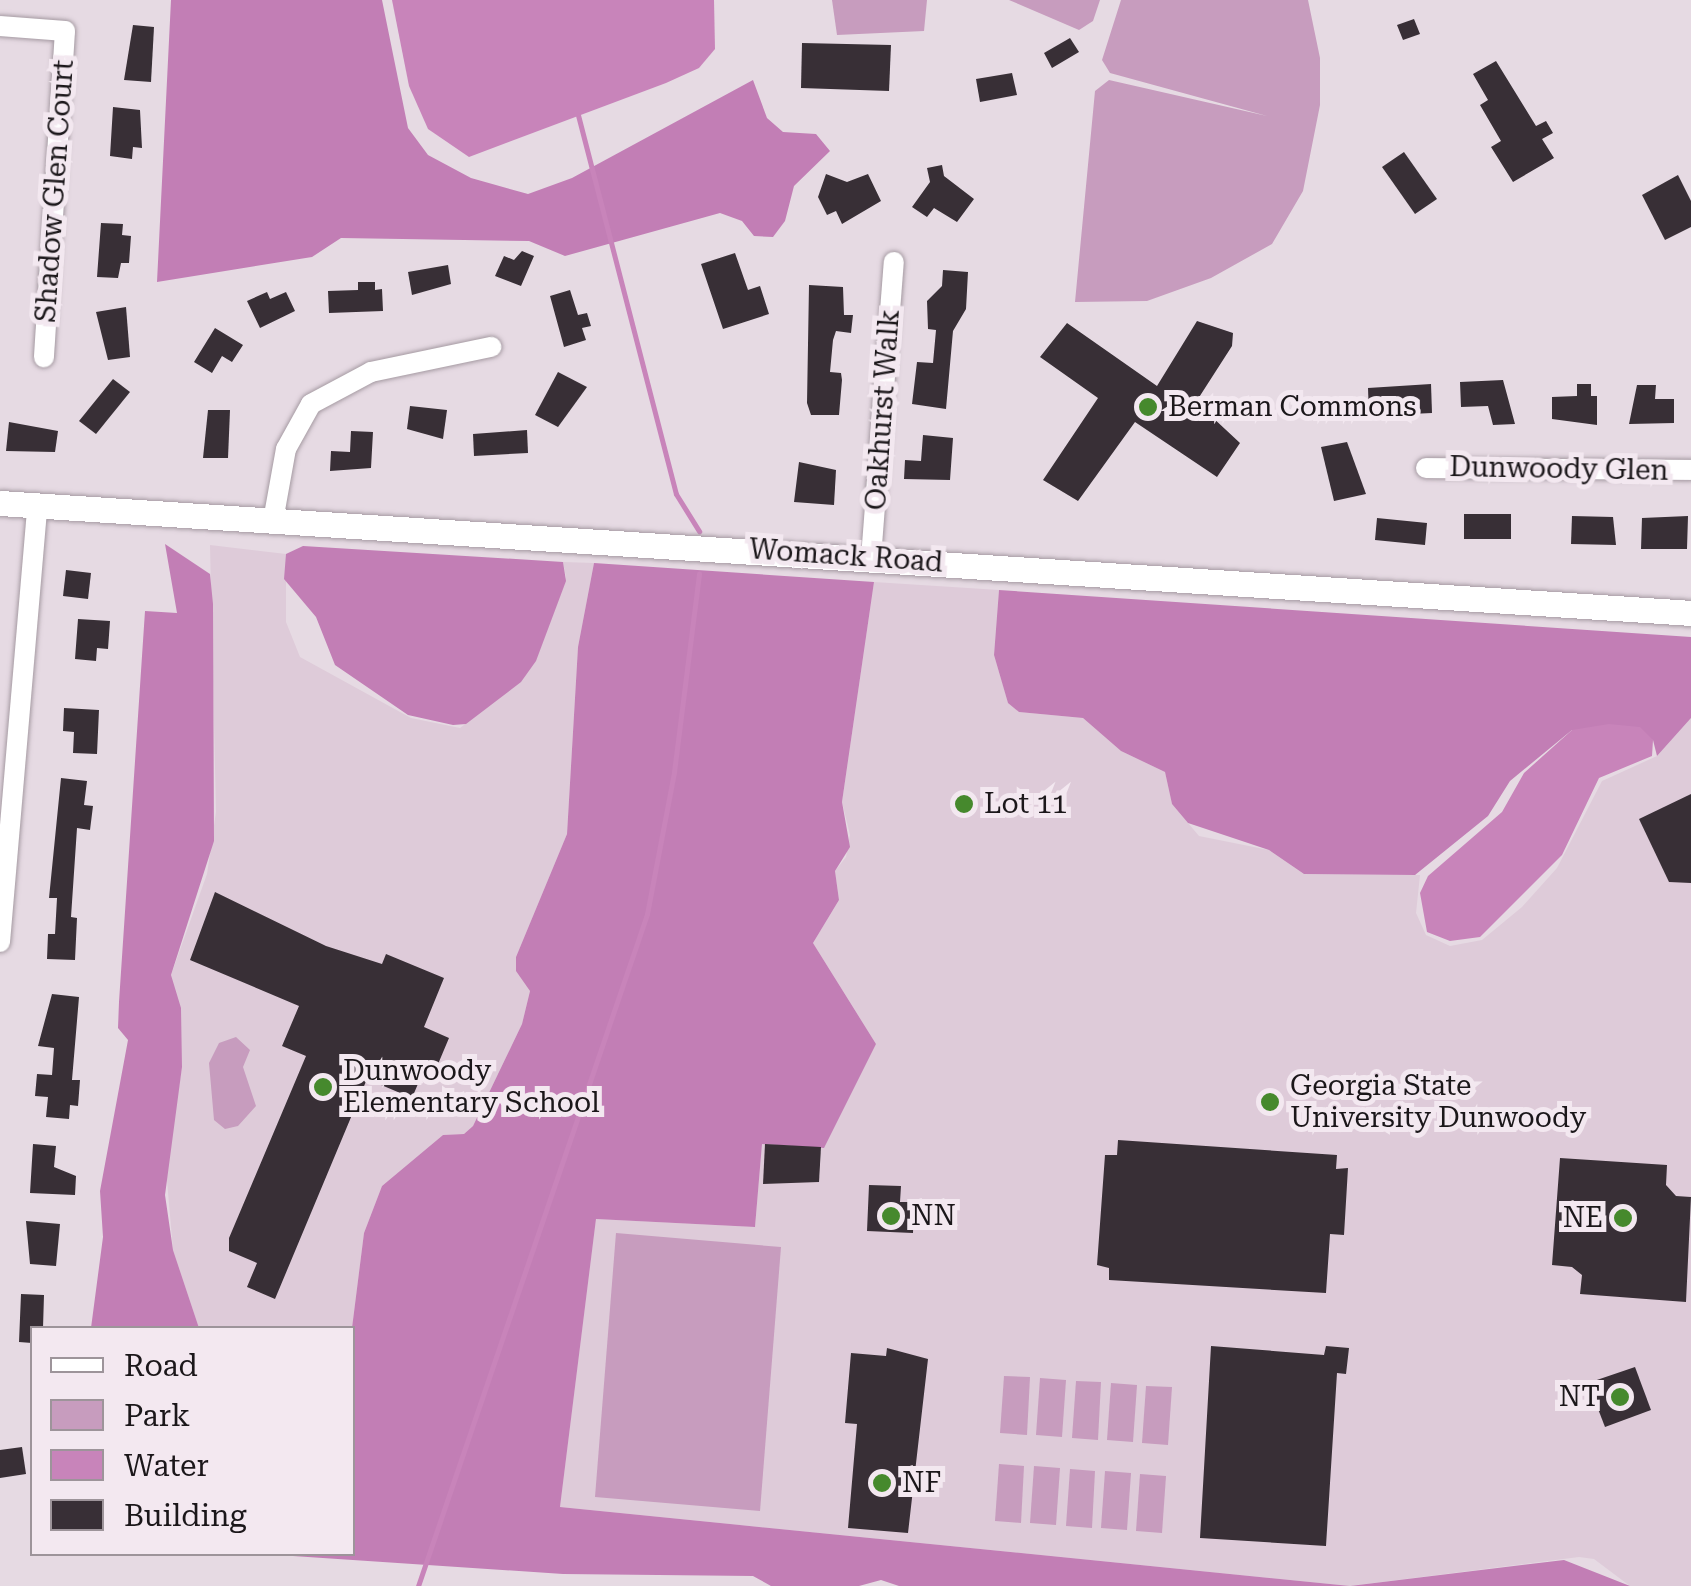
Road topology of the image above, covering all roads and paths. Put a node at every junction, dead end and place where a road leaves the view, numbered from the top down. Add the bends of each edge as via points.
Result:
1 (0, 26) edge
2 (894, 262) dead end
3 (491, 346) dead end
4 (44, 357) dead end
5 (1426, 468) dead end
6 (1691, 470) edge
7 (0, 503) edge
8 (37, 506) junction
9 (273, 522) junction
10 (871, 558) junction
11 (1691, 613) edge
12 (0, 942) edge

1 - 4 street, Shadow Glen Court via 65,31
2 - 10 street, Oakhurst Walk
3 - 9 street via 371,372 311,404 286,450
5 - 6 street, Dunwoody Glen
7 - 8 street, Womack Road
8 - 9 street, Womack Road
8 - 12 street
9 - 10 street, Womack Road
10 - 11 street, Womack Road

